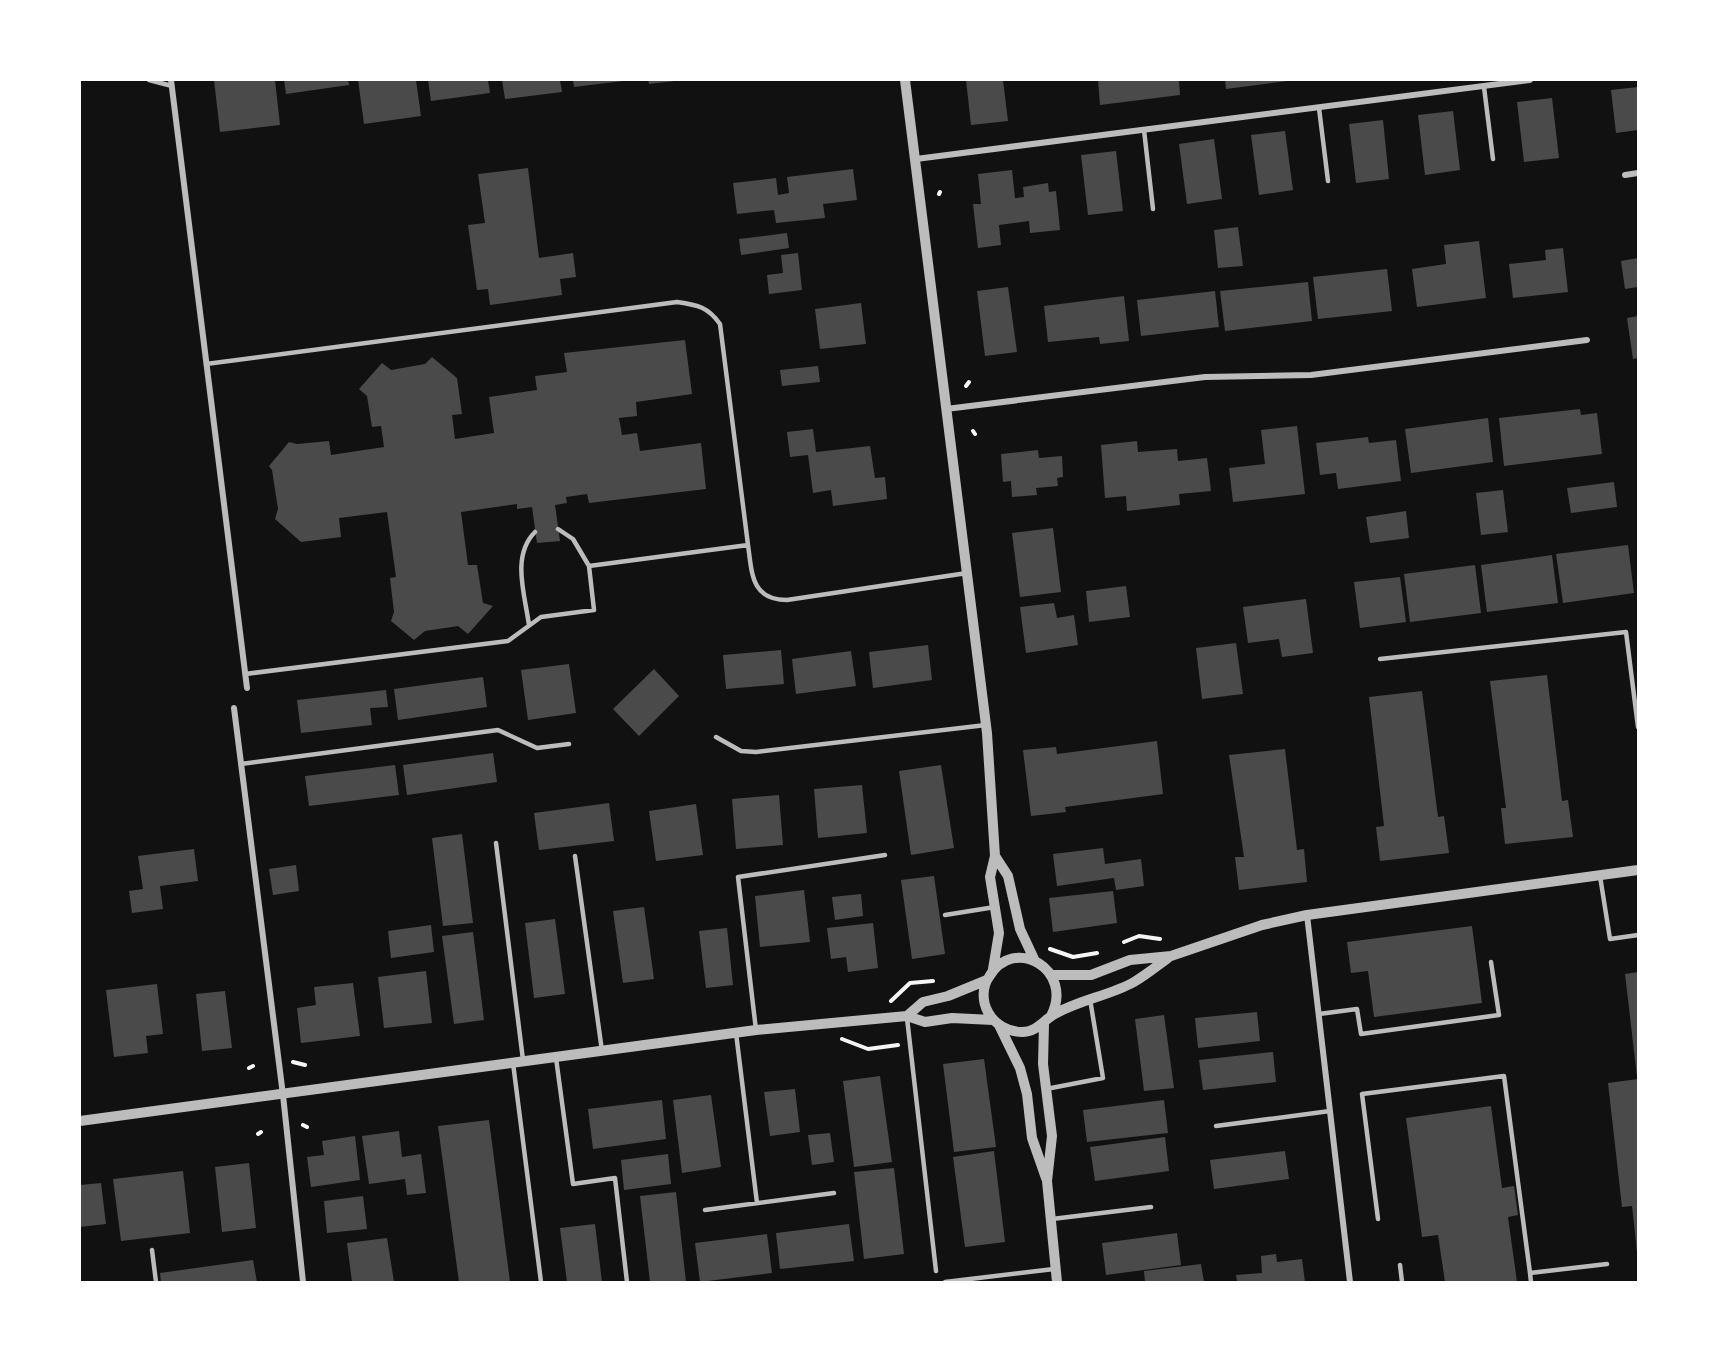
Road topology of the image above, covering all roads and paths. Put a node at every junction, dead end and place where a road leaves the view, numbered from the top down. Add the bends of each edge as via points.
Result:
1 (149, 80) edge
2 (905, 80) edge
3 (1530, 80) edge
4 (171, 83) edge
5 (1484, 87) junction
6 (1319, 108) junction
7 (1144, 130) junction
8 (916, 159) junction
9 (1493, 159) dead end
10 (1638, 173) edge
11 (1624, 175) dead end
12 (1328, 181) dead end
13 (1154, 209) dead end
14 (1587, 340) dead end
15 (206, 364) junction
16 (946, 409) junction
17 (558, 529) dead end
18 (536, 532) dead end
19 (748, 545) junction
20 (589, 566) junction
21 (967, 573) junction
22 (529, 625) junction
23 (1380, 659) dead end
24 (245, 674) junction
25 (247, 688) dead end
26 (234, 708) dead end
27 (986, 725) junction
28 (1638, 727) edge
29 (716, 737) dead end
30 (568, 744) dead end
31 (241, 764) junction
32 (496, 843) dead end
33 (885, 855) dead end
34 (575, 856) dead end
35 (995, 856) junction
36 (1638, 870) edge
37 (1600, 876) junction
38 (995, 907) junction
39 (945, 915) dead end
40 (1307, 915) junction
41 (1638, 935) edge
42 (1139, 936) dead end
43 (1041, 943) dead end
44 (1118, 945) dead end
45 (1107, 950) dead end
46 (1171, 956) junction
47 (1035, 961) junction
48 (1491, 962) dead end
49 (993, 969) junction
50 (1052, 975) junction
51 (939, 980) dead end
52 (987, 980) junction
53 (910, 983) dead end
54 (1090, 999) junction
55 (1319, 1014) junction
56 (907, 1016) junction
57 (1048, 1020) junction
58 (996, 1023) junction
59 (756, 1030) junction
60 (736, 1033) junction
61 (910, 1043) junction
62 (868, 1049) dead end
63 (602, 1051) junction
64 (556, 1058) junction
65 (293, 1062) dead end
66 (518, 1063) junction
67 (305, 1065) dead end
68 (1046, 1089) junction
69 (283, 1095) junction
70 (1330, 1111) junction
71 (80, 1120) edge
72 (1216, 1126) dead end
73 (1047, 1181) junction
74 (834, 1193) dead end
75 (757, 1203) junction
76 (1151, 1207) dead end
77 (705, 1210) dead end
78 (1052, 1219) junction
79 (1378, 1219) dead end
80 (152, 1250) dead end
81 (1607, 1264) dead end
82 (1400, 1265) dead end
83 (1057, 1269) junction
84 (936, 1271) dead end
85 (1530, 1273) junction
86 (156, 1282) edge
87 (303, 1282) edge
88 (541, 1282) edge
89 (627, 1282) edge
90 (945, 1282) edge
91 (1057, 1282) edge
92 (1350, 1282) edge
93 (1402, 1282) edge
94 (1531, 1282) edge

1 - 4 lane
2 - 8 street
3 - 5 street
4 - 15 street
5 - 6 street
5 - 9 lane
6 - 7 street
6 - 12 lane
7 - 8 street
7 - 13 lane
8 - 16 street
10 - 11 street
14 - 16 street via 1311,375 1205,377
15 - 19 lane via 677,302 698,305 710,310 720,324
15 - 24 street
16 - 21 street
17 - 20 lane via 573,539
18 - 22 lane via 522,552
19 - 20 lane
19 - 21 lane via 753,581 772,600
20 - 22 lane via 594,610 541,617
21 - 27 street
22 - 24 lane via 508,641
23 - 28 lane via 1626,632
24 - 25 street
26 - 31 street
27 - 29 lane via 756,752 741,751
27 - 35 street
30 - 31 lane via 537,748 498,730
31 - 69 street
32 - 66 lane
33 - 59 lane via 738,876
34 - 63 lane
35 - 38 street via 990,877
35 - 47 street via 1008,876 1020,928
36 - 37 street
37 - 40 street
37 - 41 lane via 1610,939
38 - 39 lane
38 - 49 street via 999,933
40 - 46 street
40 - 55 street
42 - 44 path
43 - 45 path via 1073,957
46 - 50 street via 1130,960 1091,975
46 - 54 street via 1133,982
47 - 49 street via 1013,958
47 - 50 street
48 - 55 lane via 1499,1015 1361,1034 1357,1009
49 - 52 street
50 - 57 street via 1058,996
51 - 53 path
52 - 56 street via 923,1002
52 - 58 street via 984,1001
54 - 57 street
54 - 68 lane via 1104,1078
55 - 70 street
56 - 58 street via 926,1022 952,1018
56 - 59 street
56 - 61 lane
57 - 58 street via 1022,1032
57 - 68 street via 1043,1064
58 - 73 street via 1022,1077 1032,1138
59 - 60 street
60 - 63 street
60 - 75 lane
61 - 62 path
61 - 84 lane
63 - 64 street
64 - 66 street
64 - 89 lane via 573,1184 615,1178
65 - 67 path
66 - 69 street
66 - 88 lane
68 - 73 street via 1052,1136
69 - 71 street
69 - 87 street
70 - 72 lane
70 - 92 street
73 - 78 street
74 - 75 lane
75 - 77 lane
76 - 78 lane
78 - 83 street
79 - 85 lane via 1362,1094 1504,1076
80 - 86 lane
81 - 85 lane
82 - 93 lane
83 - 90 lane
83 - 91 street
85 - 94 lane

